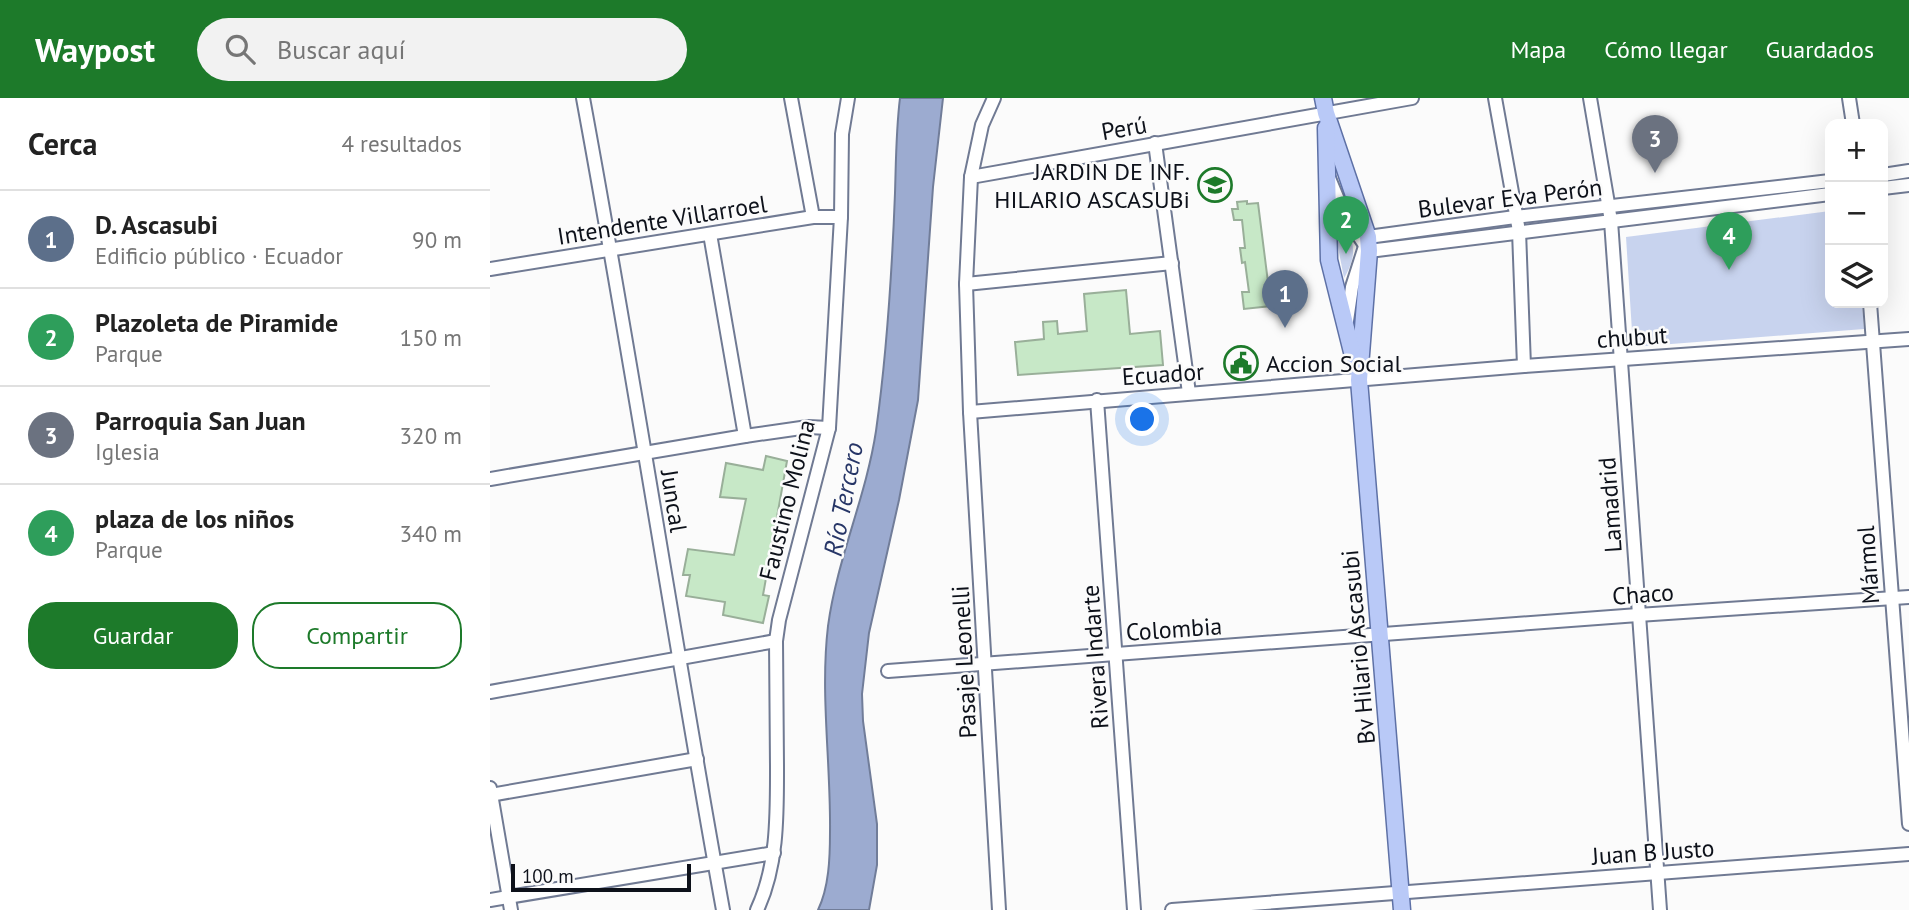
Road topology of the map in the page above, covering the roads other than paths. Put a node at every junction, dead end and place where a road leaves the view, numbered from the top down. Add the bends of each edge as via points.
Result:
1 (583, 98) edge
2 (791, 98) edge
3 (848, 98) edge
4 (994, 98) edge
5 (1412, 98) edge
6 (1494, 98) edge
7 (1590, 98) edge
8 (1849, 98) edge
9 (1325, 106) edge
10 (1852, 119) edge
11 (1155, 143) junction
12 (1326, 171) junction
13 (1909, 172) edge
14 (1888, 174) edge
15 (971, 177) junction
16 (1825, 182) edge
17 (1909, 185) edge
18 (1888, 187) edge
19 (1825, 194) edge
20 (1609, 214) junction
21 (813, 217) junction
22 (841, 217) junction
23 (1515, 217) junction
24 (1519, 231) junction
25 (710, 234) junction
26 (1367, 244) junction
27 (611, 249) junction
28 (1172, 263) junction
29 (490, 269) edge
30 (966, 284) junction
31 (1870, 308) edge
32 (1346, 327) junction
33 (1909, 339) edge
34 (1873, 342) junction
35 (1621, 359) junction
36 (1524, 366) junction
37 (1359, 380) junction
38 (1188, 393) junction
39 (1097, 400) junction
40 (971, 412) junction
41 (829, 428) junction
42 (745, 436) junction
43 (645, 452) junction
44 (490, 479) edge
45 (1909, 597) edge
46 (1892, 599) junction
47 (1638, 615) junction
48 (1379, 635) junction
49 (776, 641) junction
50 (1115, 654) junction
51 (678, 657) junction
52 (985, 664) junction
53 (888, 671) dead end
54 (490, 692) edge
55 (696, 759) junction
56 (490, 793) edge
57 (1909, 824) edge
58 (774, 853) junction
59 (1909, 854) edge
60 (715, 863) junction
61 (1657, 872) junction
62 (509, 896) junction
63 (490, 900) edge
64 (1401, 902) edge
65 (511, 910) edge
66 (723, 910) edge
67 (757, 910) edge
68 (999, 910) edge
69 (1134, 910) edge
70 (1172, 910) edge
71 (1660, 910) edge

1 - 27 street, Juncal
2 - 21 street
3 - 22 street, Faustino Molina via 842,134
4 - 15 street, Pasaje Leonelli via 982,125
5 - 9 street, Perú
6 - 23 street
7 - 20 street, Lamadrid
8 - 10 street
9 - 11 street, Perú
9 - 12 main road
9 - 26 main road
11 - 15 street, Perú
11 - 28 street
12 - 26 street via 1345,214
12 - 32 main road via 1329,260
13 - 14 street
15 - 30 street, Pasaje Leonelli
16 - 20 street, Bulevar Eva Perón
17 - 18 street
19 - 20 street, Bulevar Eva Perón
20 - 23 street, Bulevar Eva Perón
20 - 24 street, Bulevar Eva Perón
20 - 35 street, Lamadrid
21 - 22 street, Intendente Villarroel
21 - 25 street, Intendente Villarroel
22 - 41 street, Faustino Molina
23 - 24 street
23 - 26 street, Bulevar Eva Perón
24 - 26 street, Bulevar Eva Perón
24 - 36 street
25 - 27 street, Intendente Villarroel
25 - 42 street
26 - 32 street via 1352,286
26 - 37 main road
27 - 29 street, Intendente Villarroel
27 - 43 street, Juncal
28 - 30 street
28 - 38 street
30 - 40 street, Pasaje Leonelli
31 - 34 street, Mármol
32 - 37 main road
33 - 34 street, chubut
34 - 35 street, chubut
34 - 46 street, Mármol
35 - 36 street, chubut
35 - 47 street, Lamadrid
36 - 37 street, chubut
37 - 38 street, Ecuador
37 - 48 main road, Bv Hilario Ascasubi
38 - 39 street, Ecuador
39 - 40 street, Ecuador
39 - 50 street, Rivera Indarte
40 - 52 street, Pasaje Leonelli
41 - 42 street
41 - 49 street, Faustino Molina
42 - 43 street
43 - 44 street
43 - 51 street, Juncal
45 - 46 street, Chaco
46 - 47 street, Chaco
46 - 57 street, Mármol
47 - 48 street, Chaco
47 - 61 street, Lamadrid
48 - 50 street, Colombia
48 - 64 main road, Bv Hilario Ascasubi
49 - 51 street
49 - 58 street, Faustino Molina
50 - 52 street, Colombia
50 - 69 street, Rivera Indarte
51 - 54 street
51 - 55 street, Juncal
52 - 53 street, Colombia
52 - 68 street, Pasaje Leonelli
55 - 56 street
55 - 60 street, Juncal
56 - 62 street
58 - 60 street
58 - 67 street, Faustino Molina
59 - 61 street, Juan B Justo
60 - 62 street
60 - 66 street, Juncal
61 - 64 street, Juan B Justo
61 - 71 street, Lamadrid
62 - 63 street
62 - 65 street
64 - 70 street, Juan B Justo

